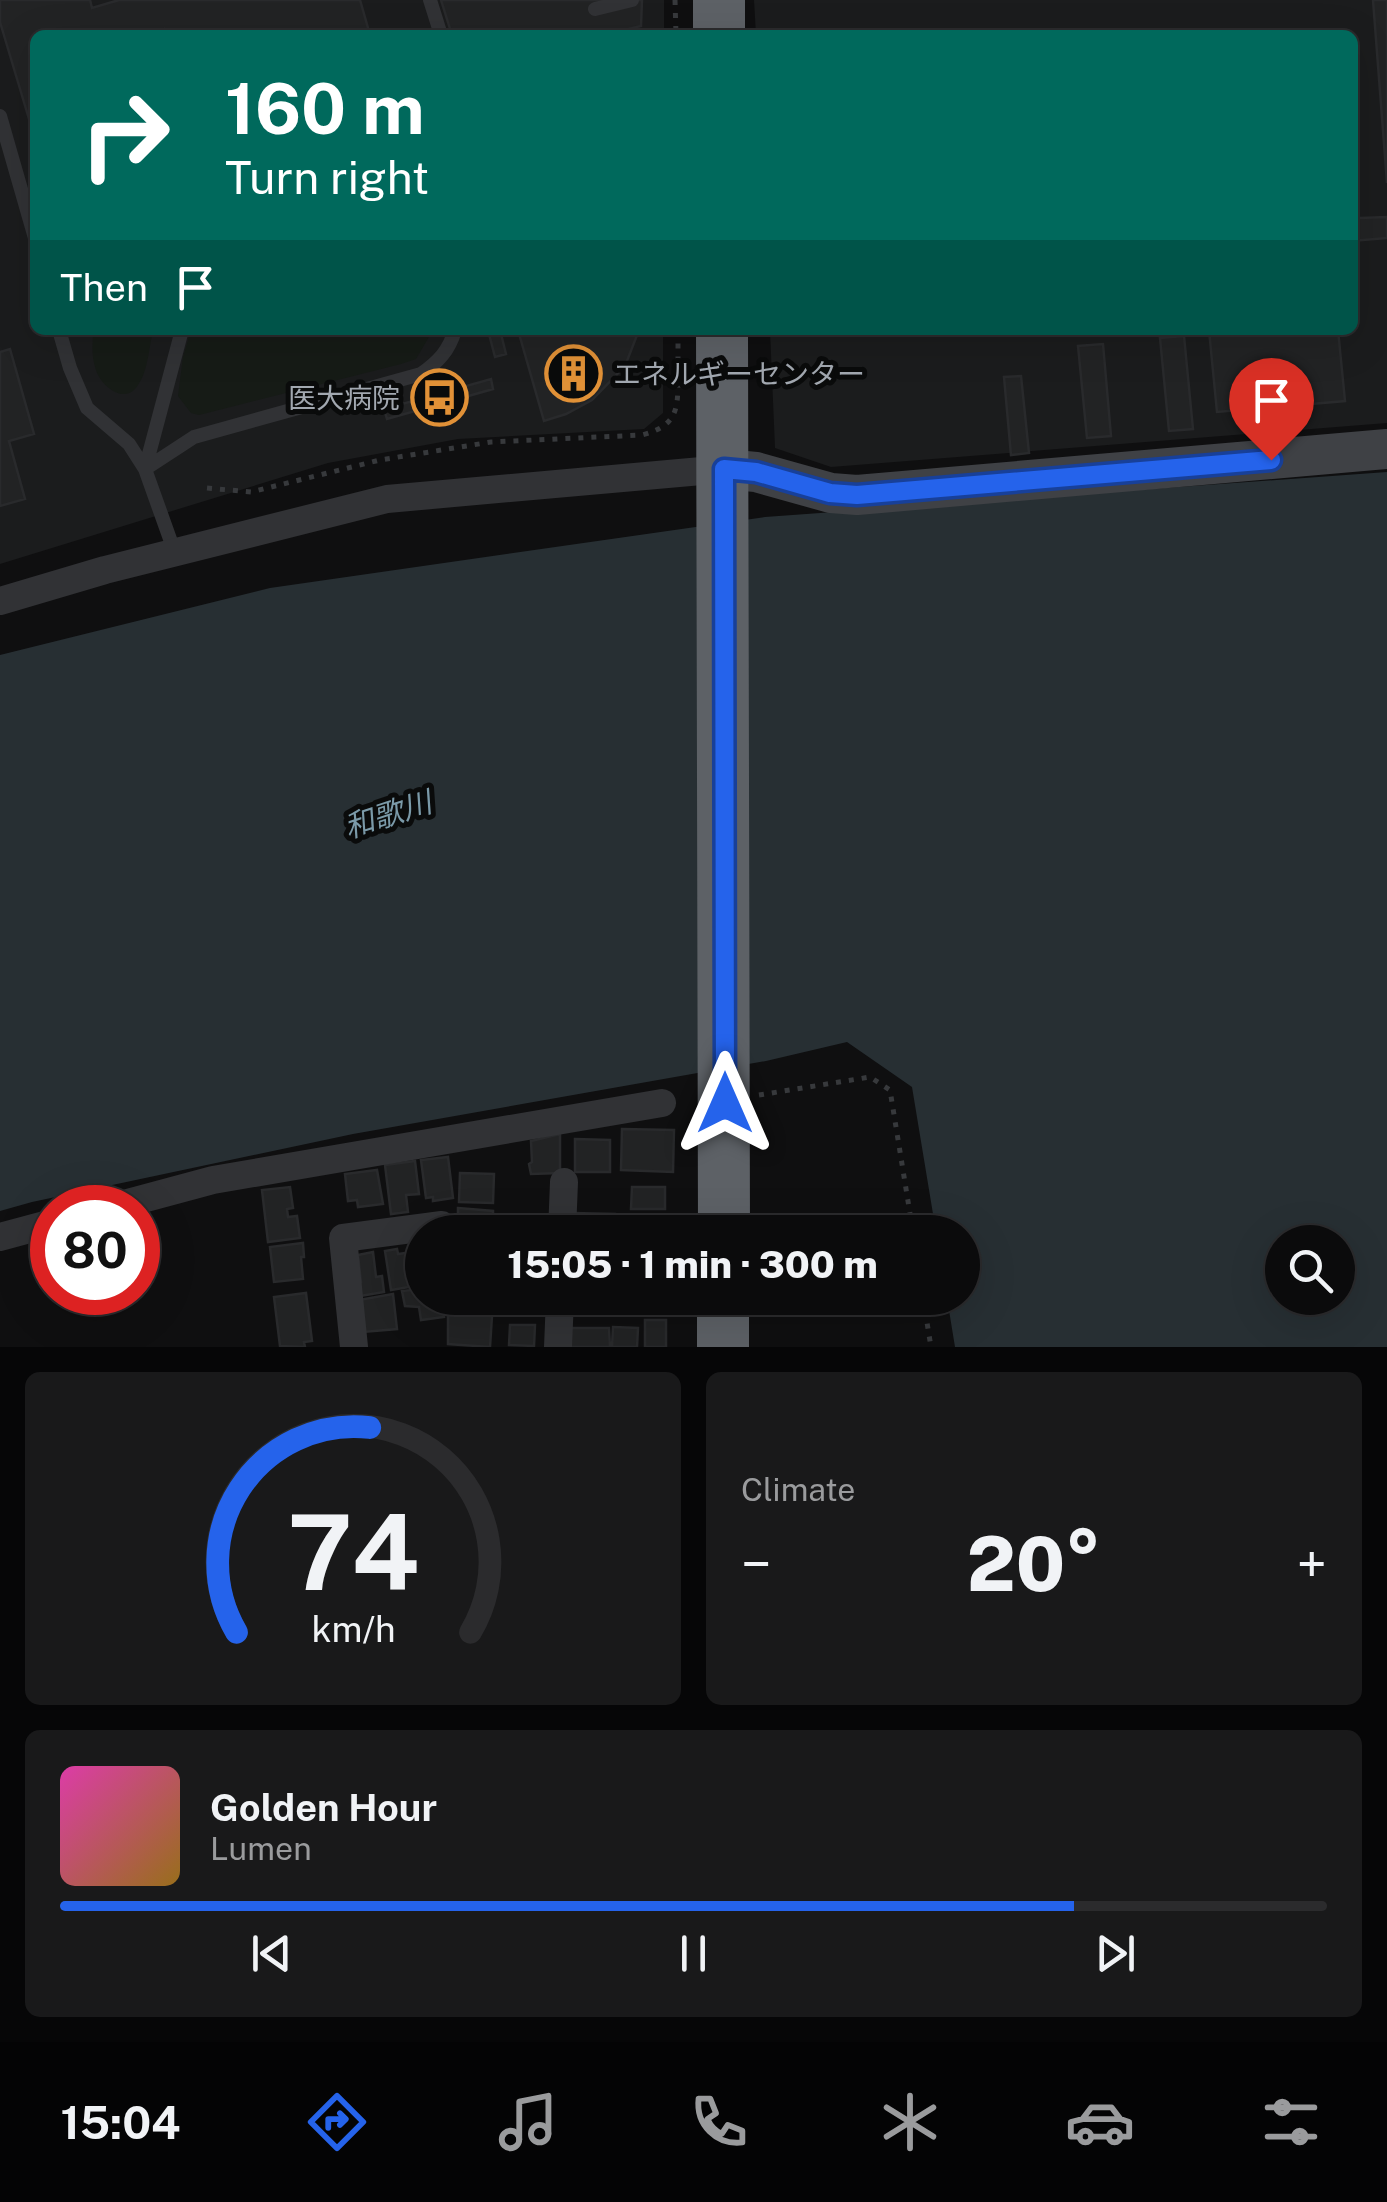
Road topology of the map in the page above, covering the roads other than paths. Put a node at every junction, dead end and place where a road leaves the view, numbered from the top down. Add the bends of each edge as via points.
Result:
1 (430, 0) edge
2 (632, 0) edge
3 (719, 0) edge
4 (595, 9) dead end
5 (439, 30) edge
6 (720, 30) edge
7 (0, 116) edge
8 (30, 221) edge
9 (61, 335) edge
10 (181, 335) edge
11 (453, 335) edge
12 (722, 335) edge
13 (1387, 449) edge
14 (145, 468) junction
15 (724, 487) junction
16 (176, 553) junction
17 (0, 601) edge
18 (662, 1104) dead end
19 (564, 1182) dead end
20 (160, 1194) edge
21 (563, 1215) edge
22 (726, 1215) edge
23 (30, 1228) edge
24 (405, 1230) edge
25 (0, 1237) edge
26 (559, 1315) edge
27 (723, 1315) edge
28 (354, 1347) edge
29 (558, 1347) edge
30 (722, 1347) edge

1 - 5 lane
2 - 4 lane
3 - 6 highway
7 - 8 lane
9 - 14 lane via 87,408 129,444
10 - 14 lane
11 - 14 lane via 436,364 421,374 194,438
12 - 15 highway
13 - 15 street via 883,494 830,493 766,474
14 - 16 lane
15 - 16 street via 387,499
15 - 22 highway via 744,1087
16 - 17 street
18 - 20 street
19 - 21 street
23 - 25 street
24 - 28 street via 342,1238
26 - 29 street
27 - 30 highway

